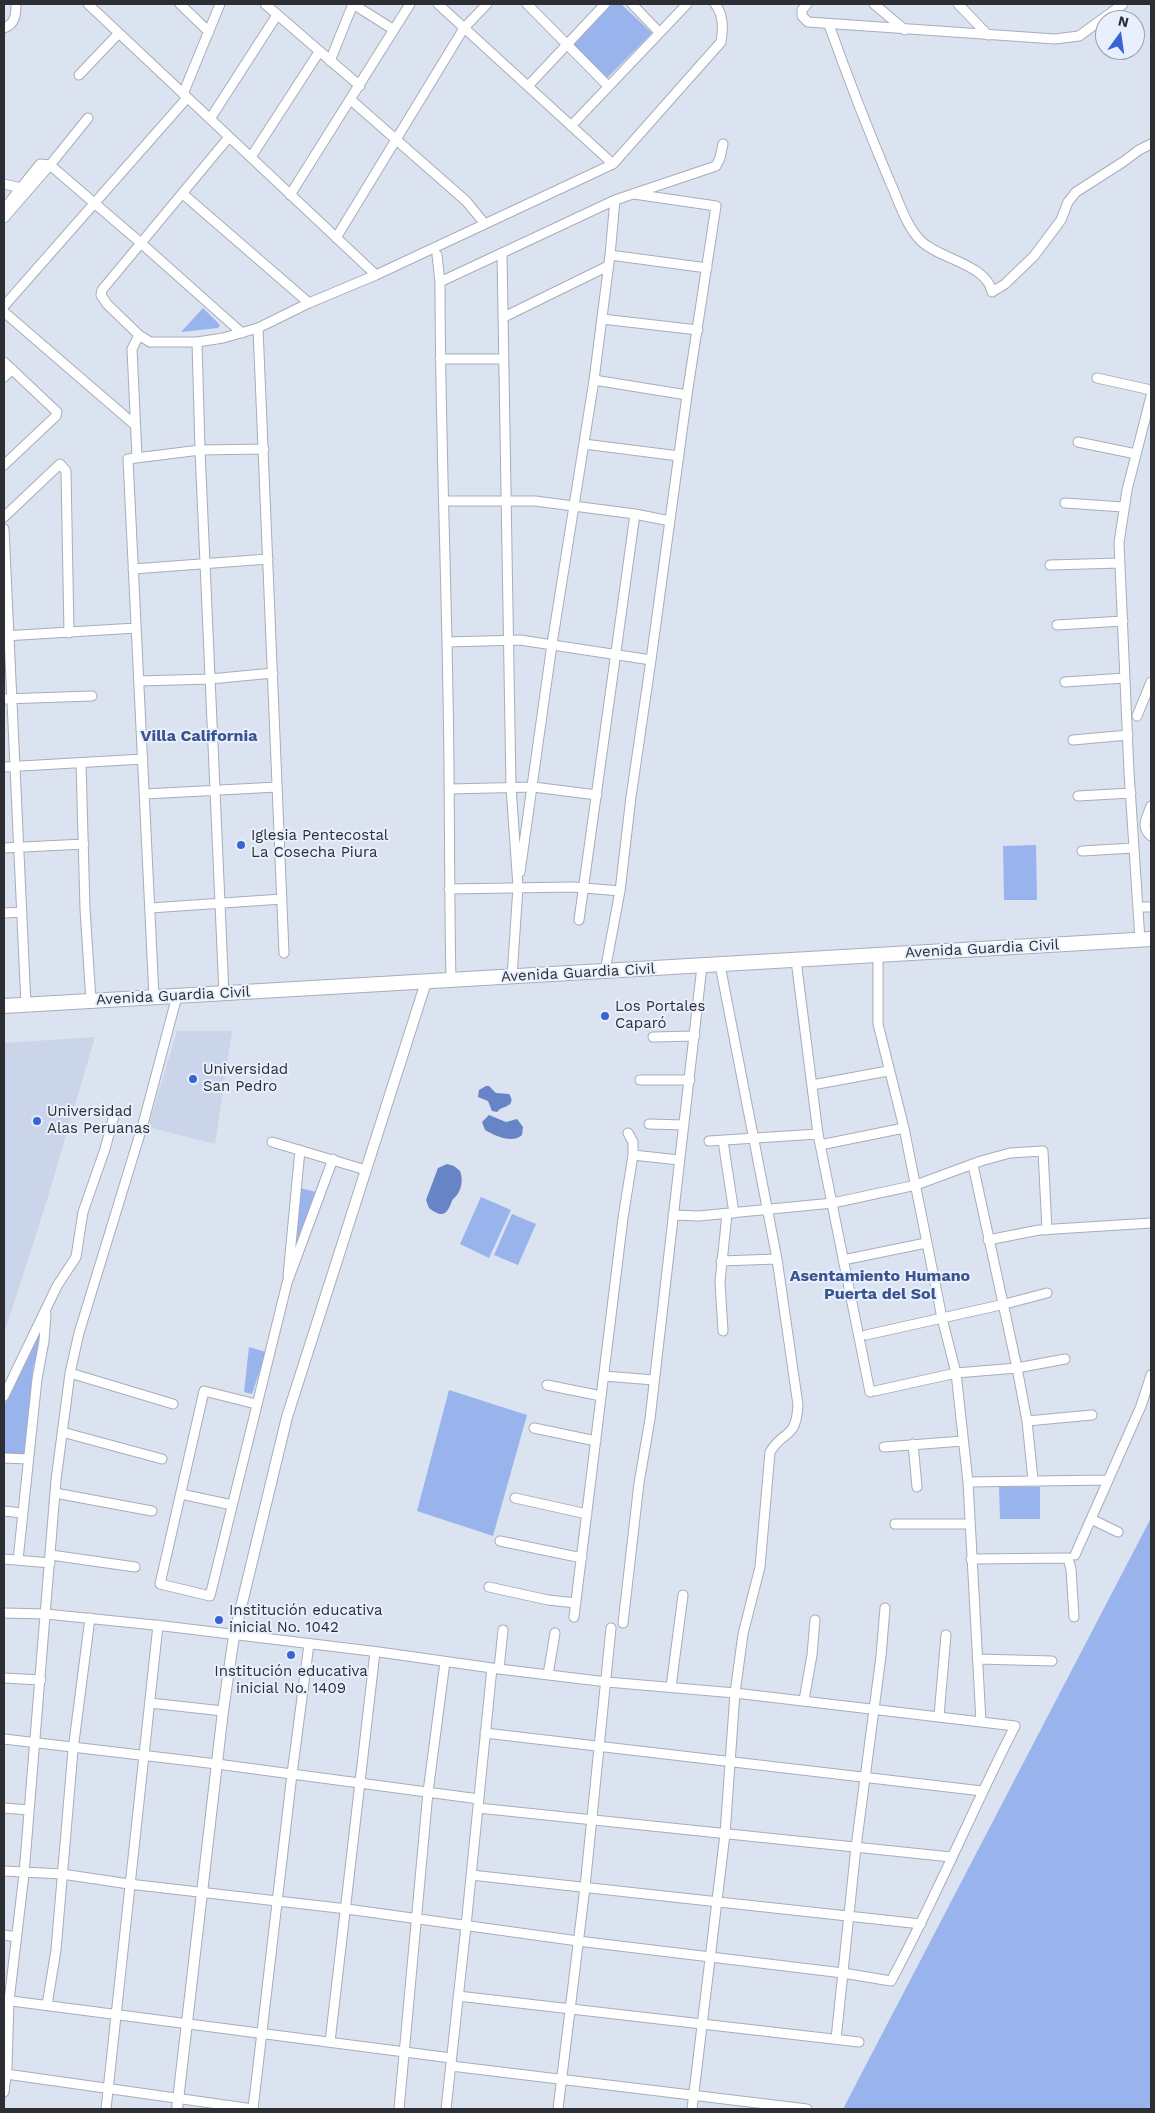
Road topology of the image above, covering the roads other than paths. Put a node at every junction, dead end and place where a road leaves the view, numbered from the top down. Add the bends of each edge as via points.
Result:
1 (16, 4) edge
2 (180, 4) edge
3 (220, 4) edge
4 (265, 4) edge
5 (353, 4) edge
6 (410, 4) edge
7 (438, 4) edge
8 (487, 4) edge
9 (527, 4) edge
10 (605, 4) edge
11 (632, 4) edge
12 (686, 4) edge
13 (715, 4) edge
14 (807, 4) edge
15 (875, 4) edge
16 (958, 4) edge
17 (1123, 4) edge
18 (93, 5) edge
19 (277, 15) junction
20 (829, 25) junction
21 (4, 28) edge
22 (464, 28) junction
23 (394, 30) junction
24 (906, 30) junction
25 (209, 32) junction
26 (659, 32) junction
27 (119, 34) junction
28 (988, 35) junction
29 (566, 44) junction
30 (319, 52) junction
31 (330, 61) junction
32 (79, 75) dead end
33 (360, 86) junction
34 (528, 86) junction
35 (608, 86) junction
36 (185, 96) junction
37 (351, 100) junction
38 (88, 118) dead end
39 (210, 119) junction
40 (571, 126) junction
41 (229, 137) junction
42 (396, 138) junction
43 (724, 144) dead end
44 (1151, 144) edge
45 (251, 157) junction
46 (613, 164) junction
47 (50, 165) junction
48 (4, 184) edge
49 (21, 188) junction
50 (183, 194) junction
51 (634, 194) junction
52 (290, 195) junction
53 (615, 200) junction
54 (95, 204) junction
55 (4, 209) edge
56 (4, 218) edge
57 (485, 224) junction
58 (336, 238) junction
59 (142, 244) junction
60 (502, 254) junction
61 (437, 255) dead end
62 (610, 255) junction
63 (608, 266) junction
64 (707, 268) junction
65 (376, 275) junction
66 (440, 282) junction
67 (308, 303) junction
68 (4, 306) edge
69 (4, 312) edge
70 (504, 317) junction
71 (602, 319) junction
72 (258, 328) junction
73 (698, 330) junction
74 (242, 333) junction
75 (139, 335) junction
76 (197, 342) junction
77 (440, 359) junction
78 (503, 359) junction
79 (4, 362) edge
80 (12, 369) junction
81 (4, 376) edge
82 (1097, 378) dead end
83 (594, 380) junction
84 (1151, 390) edge
85 (687, 395) junction
86 (1151, 396) edge
87 (135, 425) junction
88 (1078, 442) dead end
89 (584, 444) junction
90 (264, 449) junction
91 (200, 450) junction
92 (1136, 454) junction
93 (679, 456) junction
94 (137, 457) junction
95 (4, 465) edge
96 (506, 501) junction
97 (445, 502) junction
98 (1065, 503) dead end
99 (573, 506) junction
100 (1123, 507) junction
101 (635, 514) junction
102 (4, 517) edge
103 (670, 521) junction
104 (4, 529) edge
105 (268, 559) junction
106 (1120, 563) junction
107 (205, 564) junction
108 (1050, 565) dead end
109 (133, 569) junction
110 (1123, 621) junction
111 (1057, 625) dead end
112 (136, 628) junction
113 (69, 633) junction
114 (6, 636) edge
115 (508, 640) junction
116 (447, 642) junction
117 (552, 644) junction
118 (614, 655) junction
119 (652, 660) junction
120 (273, 673) junction
121 (210, 678) junction
122 (1125, 678) junction
123 (139, 681) junction
124 (1065, 682) dead end
125 (1151, 682) edge
126 (92, 696) dead end
127 (8, 699) edge
128 (1138, 716) dead end
129 (1128, 735) junction
130 (1073, 740) dead end
131 (143, 759) junction
132 (81, 762) junction
133 (15, 766) junction
134 (4, 767) edge
135 (277, 787) junction
136 (511, 787) junction
137 (533, 787) junction
138 (450, 789) junction
139 (215, 790) junction
140 (1131, 793) junction
141 (145, 794) junction
142 (597, 795) junction
143 (1078, 796) dead end
144 (1151, 806) edge
145 (1151, 836) edge
146 (84, 844) junction
147 (19, 847) junction
148 (4, 848) edge
149 (1134, 848) junction
150 (1082, 851) dead end
151 (518, 887) junction
152 (584, 888) junction
153 (449, 889) junction
154 (620, 891) junction
155 (282, 900) junction
156 (220, 904) junction
157 (1139, 907) junction
158 (1151, 907) edge
159 (150, 908) junction
160 (22, 912) junction
161 (4, 913) edge
162 (579, 920) dead end
163 (1146, 940) edge
164 (284, 953) dead end
165 (878, 954) junction
166 (796, 960) junction
167 (720, 965) junction
168 (702, 966) junction
169 (606, 971) junction
170 (512, 977) junction
171 (451, 980) junction
172 (426, 982) junction
173 (224, 994) junction
174 (177, 996) junction
175 (154, 998) junction
176 (91, 1001) junction
177 (26, 1004) junction
178 (4, 1006) edge
179 (695, 1036) junction
180 (653, 1037) dead end
181 (888, 1071) junction
182 (640, 1080) dead end
183 (690, 1080) junction
184 (812, 1085) junction
185 (115, 1112) dead end
186 (649, 1124) dead end
187 (684, 1125) junction
188 (904, 1128) junction
189 (628, 1133) dead end
190 (818, 1134) junction
191 (754, 1139) junction
192 (709, 1141) dead end
193 (723, 1141) junction
194 (272, 1142) dead end
195 (820, 1145) junction
196 (300, 1150) junction
197 (633, 1155) junction
198 (333, 1159) junction
199 (679, 1160) junction
200 (973, 1165) junction
201 (366, 1170) junction
202 (916, 1185) junction
203 (833, 1203) junction
204 (767, 1210) junction
205 (731, 1213) junction
206 (673, 1215) junction
207 (1151, 1223) edge
208 (1047, 1230) junction
209 (988, 1240) junction
210 (926, 1243) junction
211 (777, 1258) junction
212 (843, 1260) junction
213 (721, 1261) junction
214 (287, 1283) junction
215 (1046, 1293) dead end
216 (1005, 1304) junction
217 (46, 1309) junction
218 (942, 1318) junction
219 (723, 1331) dead end
220 (866, 1335) dead end
221 (1065, 1359) dead end
222 (1018, 1368) junction
223 (70, 1373) junction
224 (956, 1373) junction
225 (1151, 1375) edge
226 (604, 1376) junction
227 (654, 1380) junction
228 (547, 1385) dead end
229 (4, 1396) edge
230 (601, 1396) junction
231 (173, 1404) dead end
232 (256, 1404) junction
233 (1092, 1415) dead end
234 (1027, 1421) junction
235 (534, 1428) dead end
236 (62, 1432) junction
237 (963, 1440) junction
238 (596, 1441) junction
239 (913, 1444) junction
240 (884, 1447) dead end
241 (4, 1458) edge
242 (28, 1459) junction
243 (162, 1460) dead end
244 (1033, 1480) junction
245 (1108, 1480) junction
246 (968, 1482) junction
247 (917, 1487) dead end
248 (55, 1494) junction
249 (181, 1494) junction
250 (515, 1498) dead end
251 (232, 1505) junction
252 (4, 1511) edge
253 (152, 1511) dead end
254 (22, 1513) junction
255 (587, 1514) junction
256 (1091, 1519) junction
257 (895, 1524) dead end
258 (970, 1524) junction
259 (1118, 1532) dead end
260 (500, 1541) dead end
261 (1075, 1555) dead end
262 (582, 1558) junction
263 (4, 1559) edge
264 (51, 1559) junction
265 (971, 1559) junction
266 (18, 1560) junction
267 (135, 1567) dead end
268 (489, 1587) dead end
269 (683, 1595) dead end
270 (576, 1603) junction
271 (885, 1608) dead end
272 (4, 1613) edge
273 (46, 1614) junction
274 (574, 1617) dead end
275 (1074, 1617) dead end
276 (90, 1618) junction
277 (815, 1620) dead end
278 (623, 1623) dead end
279 (158, 1625) junction
280 (611, 1628) dead end
281 (503, 1630) dead end
282 (554, 1633) dead end
283 (946, 1635) dead end
284 (234, 1636) junction
285 (309, 1644) junction
286 (375, 1652) junction
287 (978, 1659) junction
288 (1052, 1661) dead end
289 (445, 1662) junction
290 (495, 1669) junction
291 (548, 1675) junction
292 (4, 1678) edge
293 (41, 1680) junction
294 (607, 1682) junction
295 (671, 1687) junction
296 (736, 1693) junction
297 (804, 1700) junction
298 (150, 1703) junction
299 (872, 1708) junction
300 (223, 1711) junction
301 (939, 1716) junction
302 (981, 1722) junction
303 (485, 1733) junction
304 (4, 1739) edge
305 (36, 1741) junction
306 (599, 1746) junction
307 (74, 1747) junction
308 (145, 1756) junction
309 (730, 1762) junction
310 (217, 1764) junction
311 (292, 1774) junction
312 (864, 1778) junction
313 (361, 1783) junction
314 (982, 1791) junction
315 (428, 1792) junction
316 (478, 1803) junction
317 (4, 1808) edge
318 (29, 1810) junction
319 (592, 1820) junction
320 (725, 1834) junction
321 (856, 1847) junction
322 (951, 1856) junction
323 (4, 1871) edge
324 (24, 1874) junction
325 (62, 1874) junction
326 (471, 1875) junction
327 (129, 1884) junction
328 (585, 1887) junction
329 (201, 1892) junction
330 (277, 1901) junction
331 (717, 1902) junction
332 (347, 1909) junction
333 (849, 1916) junction
334 (416, 1919) junction
335 (921, 1924) junction
336 (466, 1926) junction
337 (4, 1935) edge
338 (16, 1937) junction
339 (578, 1941) junction
340 (711, 1957) junction
341 (843, 1973) junction
342 (458, 1996) junction
343 (6, 2000) edge
344 (47, 2006) junction
345 (570, 2009) junction
346 (117, 2014) junction
347 (187, 2022) junction
348 (703, 2024) junction
349 (262, 2033) junction
350 (836, 2039) junction
351 (330, 2042) junction
352 (858, 2042) dead end
353 (404, 2052) junction
354 (451, 2062) junction
355 (6, 2069) edge
356 (560, 2079) junction
357 (110, 2089) junction
358 (4, 2092) edge
359 (693, 2096) junction
360 (177, 2104) edge
361 (106, 2109) edge
362 (253, 2109) edge
363 (400, 2109) edge
364 (446, 2109) edge
365 (558, 2109) edge
366 (692, 2109) edge
367 (807, 2109) edge

1 - 21 street via 14,19 10,26
2 - 25 street
3 - 25 street
4 - 19 street
5 - 23 street
5 - 31 street
6 - 23 street
7 - 22 street
8 - 22 street
9 - 29 street
10 - 29 street
11 - 26 street
12 - 26 street
13 - 46 street via 724,27 721,42
14 - 20 street via 802,10 804,19
15 - 24 street
16 - 28 street
17 - 28 street via 1079,36 1055,40
18 - 27 street
19 - 30 street
19 - 39 street
20 - 24 street
20 - 44 street via 908,223 924,244 977,272 992,292 1034,256 1076,192
22 - 34 street
22 - 42 street
23 - 33 street
24 - 28 street
25 - 36 street
26 - 35 street
27 - 32 street
27 - 36 street
29 - 34 street
29 - 35 street
30 - 31 street
30 - 45 street
31 - 33 street
33 - 37 street
34 - 40 street
35 - 40 street
36 - 39 street
36 - 54 street
37 - 42 street
37 - 52 street
38 - 47 street
39 - 41 street
40 - 46 street
41 - 45 street
41 - 50 street
42 - 57 street via 466,201
42 - 58 street
43 - 51 street via 716,166
45 - 52 street
46 - 57 street
47 - 49 street via 40,164
47 - 54 street
47 - 56 street
48 - 49 street
49 - 55 street
50 - 59 street
50 - 67 street
51 - 53 street
51 - 64 street via 716,206
52 - 58 street
53 - 60 street
53 - 62 street
54 - 59 street
54 - 68 street
57 - 65 street
58 - 65 street
59 - 74 street
59 - 75 street via 104,287 101,295
60 - 66 street
60 - 70 street
61 - 66 street
62 - 63 street
62 - 64 street
63 - 70 street
63 - 71 street
64 - 73 street
65 - 67 street
66 - 77 street
67 - 72 street
69 - 87 street
70 - 78 street
71 - 73 street
71 - 83 street
72 - 74 street
72 - 90 street
73 - 85 street
74 - 76 street
75 - 76 street via 150,342
75 - 87 street via 132,348
76 - 91 street
77 - 78 street
77 - 97 street
78 - 96 street
79 - 80 street
80 - 81 street
80 - 95 street via 56,409 57,414
82 - 84 street
83 - 85 street
83 - 89 street
85 - 93 street
86 - 92 street
87 - 94 street
88 - 92 street
89 - 93 street
89 - 99 street
90 - 91 street
90 - 105 street
91 - 94 street
91 - 107 street
92 - 100 street
93 - 103 street
94 - 109 street via 128,459
96 - 97 street
96 - 99 street
96 - 115 street
97 - 116 street
98 - 100 street
99 - 101 street
99 - 117 street
100 - 106 street
101 - 103 street
101 - 118 street
102 - 113 street via 60,464 63,466 66,471
103 - 119 street
104 - 114 street
105 - 107 street
105 - 120 street
106 - 108 street
106 - 110 street
107 - 109 street
107 - 121 street
109 - 112 street
110 - 111 street
110 - 122 street
112 - 113 street
112 - 123 street
113 - 114 street
114 - 127 street
115 - 116 street
115 - 117 street
115 - 136 street
116 - 138 street
117 - 118 street
117 - 137 street
118 - 119 street
118 - 142 street
119 - 154 street
120 - 121 street
120 - 135 street
121 - 123 street
121 - 139 street
122 - 124 street
122 - 129 street
123 - 131 street
125 - 128 street
126 - 127 street
127 - 133 street
129 - 130 street
129 - 140 street
131 - 132 street
131 - 141 street
132 - 133 street
132 - 146 street
133 - 134 street
133 - 147 street
135 - 139 street
135 - 155 street
136 - 137 street
136 - 138 street
136 - 151 street
137 - 142 street
137 - 151 street
138 - 153 street
139 - 141 street
139 - 156 street
140 - 143 street
140 - 149 street
141 - 159 street
142 - 152 street
144 - 145 street via 1144,824
146 - 147 street
146 - 176 street
147 - 148 street
147 - 160 street
149 - 150 street
149 - 157 street
151 - 152 street
151 - 153 street
151 - 170 street
152 - 154 street
152 - 162 street
153 - 171 street
154 - 169 street
155 - 156 street
155 - 164 street
156 - 159 street
156 - 173 street
157 - 158 street
157 - 163 street
159 - 175 street
160 - 161 street
160 - 177 street
163 - 165 highway, Avenida Guardia Civil
165 - 166 highway, Avenida Guardia Civil
165 - 181 street via 878,1024
166 - 167 highway, Avenida Guardia Civil
166 - 184 street
167 - 168 highway, Avenida Guardia Civil
167 - 191 street
168 - 169 highway, Avenida Guardia Civil
168 - 179 street
169 - 170 highway, Avenida Guardia Civil
170 - 171 highway, Avenida Guardia Civil
171 - 172 highway, Avenida Guardia Civil
172 - 173 highway, Avenida Guardia Civil
172 - 201 street
173 - 174 highway, Avenida Guardia Civil
174 - 175 highway, Avenida Guardia Civil
174 - 223 street
175 - 176 highway, Avenida Guardia Civil
176 - 177 highway, Avenida Guardia Civil
177 - 178 highway, Avenida Guardia Civil
179 - 180 street
179 - 183 street
181 - 184 street
181 - 188 street
182 - 183 street
183 - 187 street
184 - 190 street
185 - 217 street via 82,1212 76,1257
186 - 187 street
187 - 199 street
188 - 195 street
188 - 202 street
189 - 197 street via 633,1142
190 - 191 street
190 - 195 street
191 - 193 street
191 - 204 street
192 - 193 street
193 - 205 street
194 - 196 street
195 - 203 street
196 - 198 street
196 - 214 street
197 - 199 street
197 - 226 street
198 - 201 street
198 - 214 street
199 - 206 street
200 - 202 street
200 - 208 street via 1010,1153 1043,1151
200 - 209 street
201 - 284 street via 287,1416
202 - 203 street
202 - 210 street
203 - 204 street
203 - 212 street
204 - 205 street
204 - 211 street
205 - 206 street
205 - 213 street
206 - 227 street
207 - 208 street
208 - 209 street
209 - 216 street
210 - 212 street
210 - 218 street
211 - 213 street
211 - 296 street via 798,1405 797,1420 792,1431 776,1442 770,1452 760,1567 743,1634
212 - 224 street via 873,1392
213 - 219 street
214 - 232 street
215 - 216 street
216 - 218 street
216 - 222 street
217 - 229 street
217 - 242 street
218 - 220 street
218 - 224 street
221 - 222 street
222 - 224 street
222 - 234 street
223 - 231 street
223 - 236 street
224 - 237 street
225 - 245 street
226 - 227 street
226 - 230 street
227 - 278 street
228 - 230 street
230 - 238 street
232 - 249 street via 204,1391
232 - 251 street
233 - 234 street
234 - 244 street
235 - 238 street
236 - 243 street
236 - 248 street
237 - 239 street
237 - 246 street
238 - 255 street
239 - 240 street
239 - 247 street
241 - 242 street
242 - 254 street
244 - 245 street
244 - 246 street
245 - 256 street
246 - 258 street
248 - 253 street
248 - 264 street
249 - 251 street
249 - 251 street via 160,1584 210,1596
250 - 255 street
252 - 254 street
254 - 266 street
255 - 262 street
256 - 259 street
256 - 261 street
257 - 258 street
258 - 265 street
260 - 262 street
262 - 270 street
263 - 266 street
264 - 266 street
264 - 267 street
264 - 273 street
265 - 275 street via 1068,1558
265 - 287 street
268 - 270 street
269 - 295 street
270 - 274 street
271 - 299 street
272 - 273 street
273 - 276 street
273 - 293 street
276 - 279 street
276 - 307 street
277 - 297 street
279 - 284 street
279 - 298 street
280 - 294 street
281 - 290 street
282 - 291 street
283 - 301 street
284 - 285 street
284 - 300 street
285 - 286 street
285 - 311 street
286 - 289 street
286 - 313 street
287 - 288 street
287 - 302 street
289 - 290 street
289 - 315 street
290 - 291 street
290 - 303 street
291 - 294 street
292 - 293 street
293 - 305 street
294 - 295 street
294 - 306 street
295 - 296 street
296 - 297 street
296 - 309 street
297 - 299 street
298 - 300 street
298 - 308 street
299 - 301 street
299 - 312 street
300 - 310 street
301 - 302 street
302 - 314 street via 1015,1726
303 - 306 street
303 - 316 street
304 - 305 street
305 - 307 street
305 - 318 street
306 - 309 street
306 - 319 street
307 - 308 street
307 - 325 street
308 - 310 street
308 - 327 street
309 - 312 street
309 - 320 street
310 - 311 street
310 - 329 street
311 - 313 street
311 - 330 street
312 - 314 street
312 - 321 street
313 - 315 street
313 - 332 street
314 - 322 street
315 - 316 street
315 - 334 street
316 - 319 street
316 - 326 street
317 - 318 street
318 - 324 street
319 - 320 street
319 - 328 street
320 - 321 street
320 - 331 street
321 - 322 street
321 - 333 street
322 - 335 street
323 - 324 street
324 - 325 street
324 - 338 street
325 - 327 street
325 - 344 street via 56,1950
326 - 328 street
326 - 336 street
327 - 329 street
327 - 346 street
328 - 331 street
328 - 339 street
329 - 330 street
329 - 347 street
330 - 332 street
330 - 349 street
331 - 333 street
331 - 340 street
332 - 334 street
332 - 351 street
333 - 335 street
333 - 341 street
334 - 336 street
334 - 353 street
335 - 341 street via 891,1981
336 - 339 street
336 - 342 street
337 - 338 street
338 - 343 street
339 - 340 street
339 - 345 street
340 - 341 street
340 - 348 street
341 - 350 street
342 - 345 street
342 - 354 street
343 - 344 street
343 - 355 street
344 - 346 street
345 - 348 street
345 - 356 street
346 - 347 street
346 - 357 street
347 - 349 street
347 - 360 street
348 - 350 street
348 - 359 street
349 - 351 street
349 - 362 street
350 - 352 street
351 - 353 street
353 - 354 street
353 - 363 street
354 - 356 street
354 - 364 street
355 - 357 street
355 - 358 street
356 - 359 street
356 - 365 street
357 - 360 street
357 - 361 street
359 - 366 street
359 - 367 street
360 - 362 street

